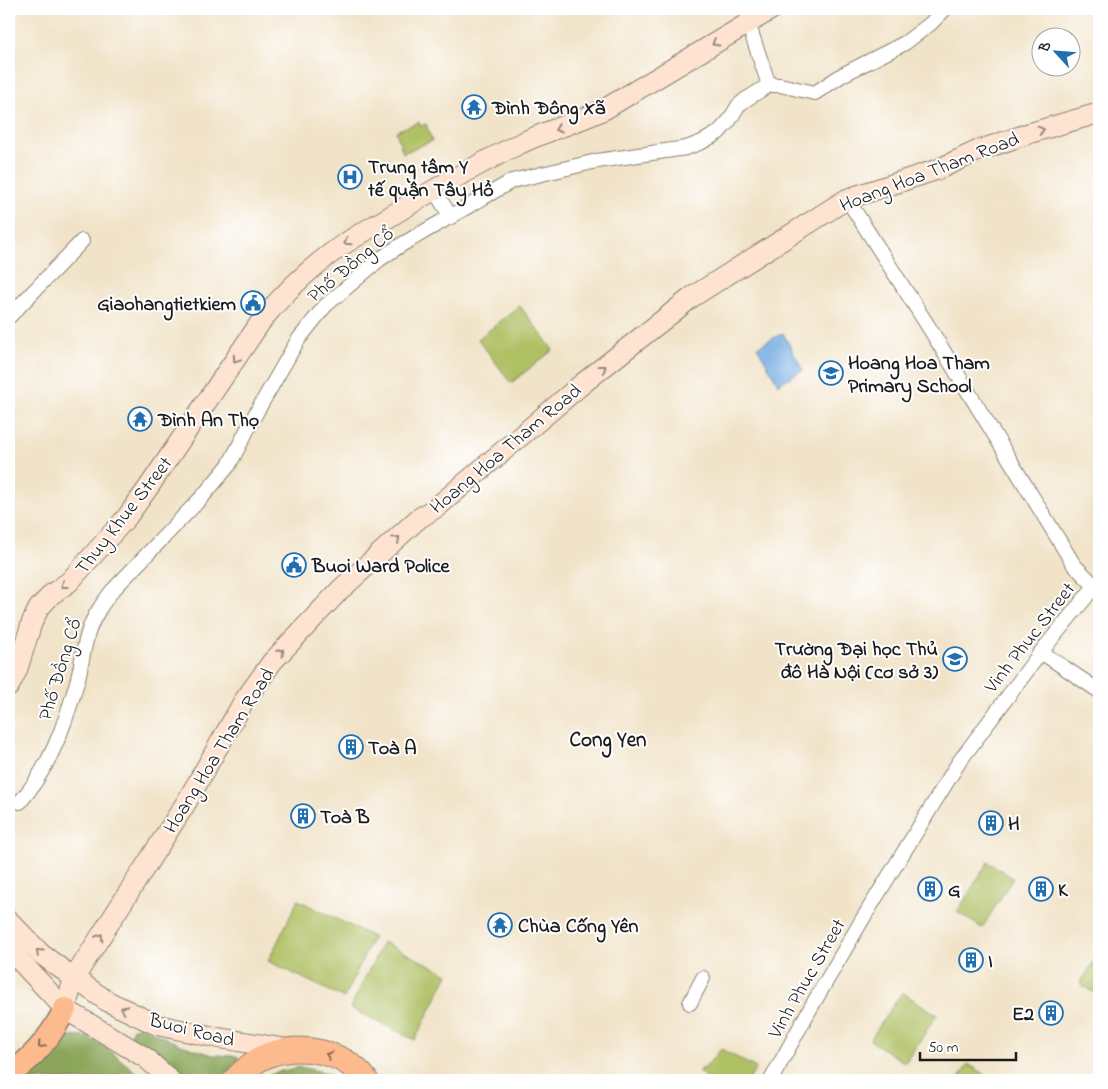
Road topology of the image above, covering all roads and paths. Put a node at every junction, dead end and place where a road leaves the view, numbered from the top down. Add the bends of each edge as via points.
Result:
1 (772, 9) edge
2 (945, 9) edge
3 (748, 23) junction
4 (769, 85) junction
5 (1099, 113) edge
6 (434, 190) junction
7 (848, 199) junction
8 (451, 217) junction
9 (82, 242) dead end
10 (9, 317) edge
11 (1041, 652) junction
12 (9, 686) edge
13 (1099, 691) edge
14 (20, 802) dead end
15 (9, 921) edge
16 (9, 949) edge
17 (74, 978) junction
18 (703, 978) dead end
19 (690, 1003) dead end
20 (65, 1008) junction
21 (289, 1050) junction
22 (9, 1075) edge
23 (366, 1079) edge
24 (170, 1080) edge
25 (235, 1080) edge
26 (772, 1080) edge

1 - 3 main road, Thuy Khue Street
2 - 4 street via 905,43 842,75 815,93
3 - 4 street
3 -> 6 main road, Thuy Khue Street via 605,109 518,144
4 - 8 street, Phố Đồng Cổ via 745,100 718,133 702,142 686,148 597,160 512,181
7 -> 5 main road, Hoang Hoa Tham Road via 939,169 1030,133
6 - 8 street
6 -> 12 main road, Thuy Khue Street via 323,259 278,300 127,517 70,582 52,594 40,608
7 - 11 street, Vinh Phuc Street via 1074,565 1095,586
17 -> 7 main road, Hoang Hoa Tham Road via 186,803 244,702 282,651 340,590 418,520 692,297
8 - 14 street, Phố Đồng Cổ via 380,259 325,306 298,340 228,465 100,607 89,628 58,741 41,774
9 - 10 street
11 - 13 street
11 - 26 street, Vinh Phuc Street via 952,772 862,920
17 -> 15 main road, Buoi Road via 41,954
16 - 20 main road, Buoi Road
17 - 20 main road, Hoang Hoa Tham Road
21 -> 17 main road, Buoi Road via 157,1025 107,1001
18 - 19 street
20 -> 22 main road via 49,1037
20 - 24 main road, Buoi Road via 146,1058
23 -> 21 highway via 348,1063 330,1054 310,1049
21 - 25 highway via 267,1056 247,1067

